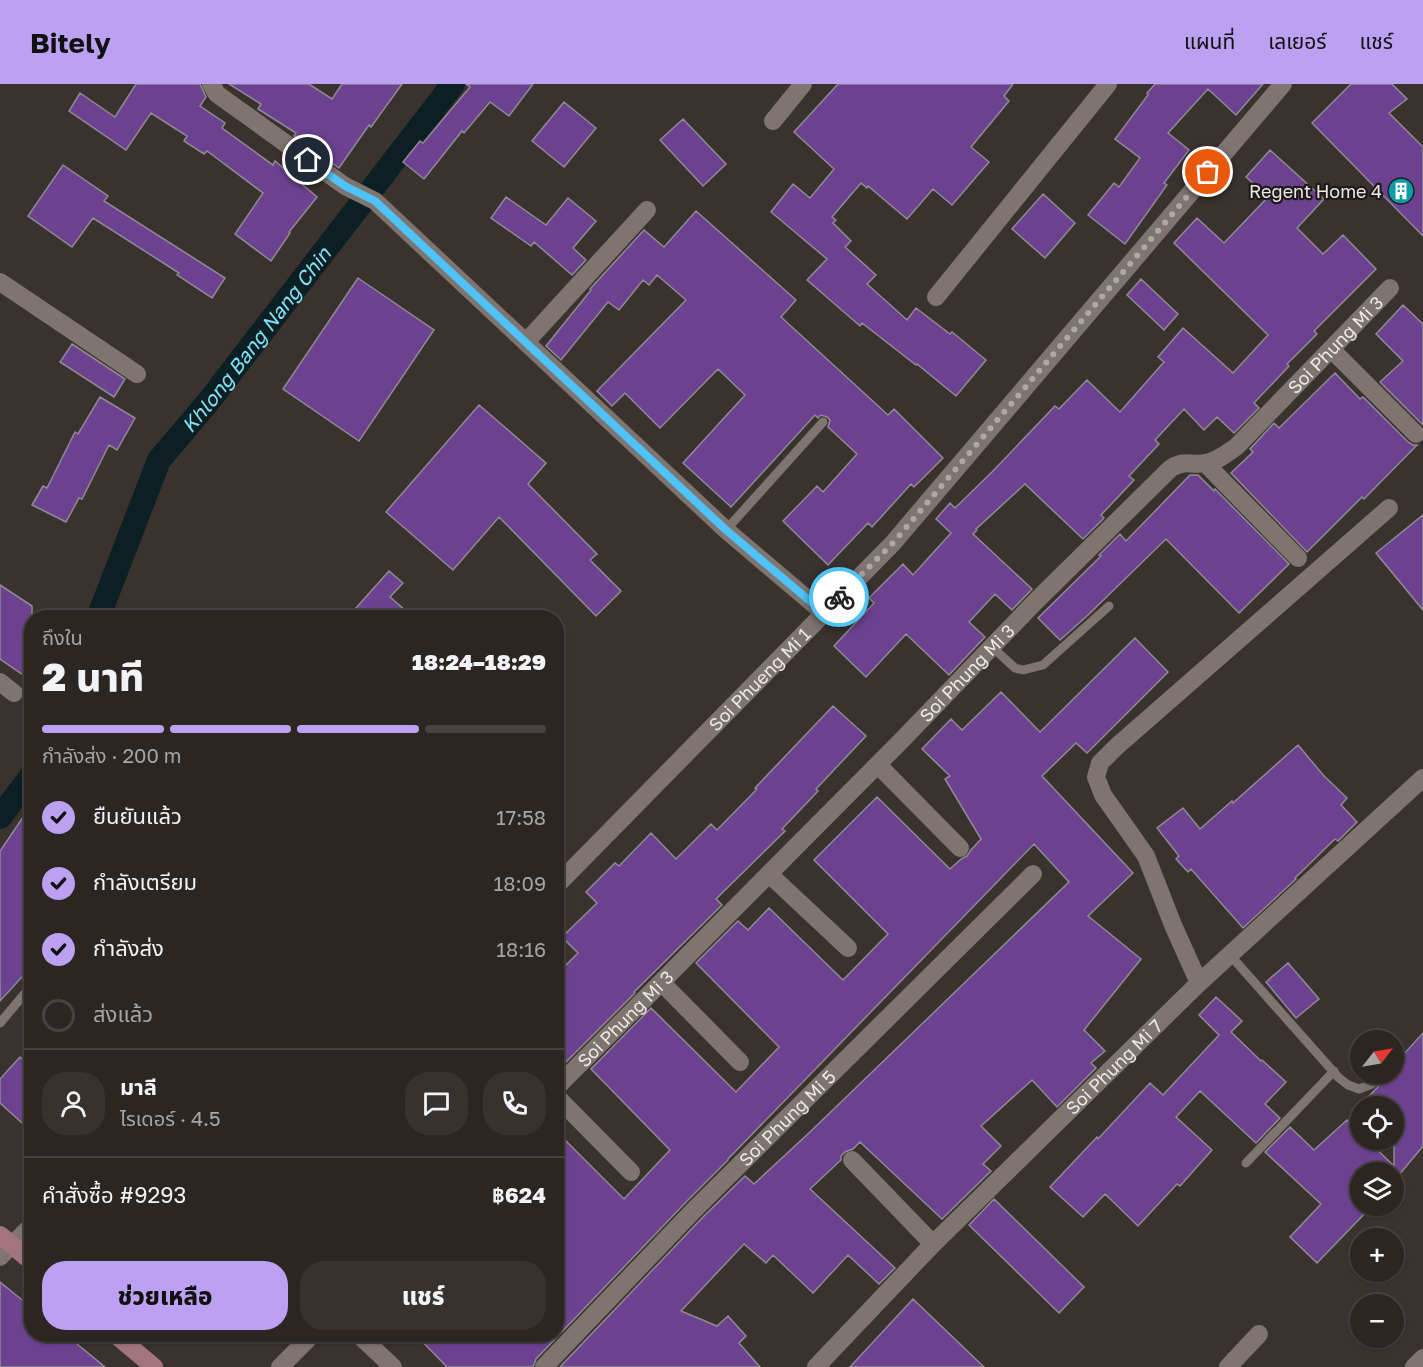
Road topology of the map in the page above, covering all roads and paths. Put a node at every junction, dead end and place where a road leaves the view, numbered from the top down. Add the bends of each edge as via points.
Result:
1 (211, 84) edge
2 (803, 84) edge
3 (1108, 84) edge
4 (1283, 84) edge
5 (772, 121) dead end
6 (647, 210) dead end
7 (0, 282) edge
8 (1390, 288) dead end
9 (936, 297) dead end
10 (525, 342) junction
11 (1331, 349) junction
12 (137, 374) dead end
13 (823, 422) dead end
14 (1416, 434) dead end
15 (1205, 463) junction
16 (1389, 508) dead end
17 (726, 530) junction
18 (1298, 558) dead end
19 (1109, 606) dead end
20 (824, 613) junction
21 (992, 647) junction
22 (878, 765) junction
23 (1423, 778) edge
24 (960, 848) dead end
25 (769, 874) junction
26 (1033, 874) dead end
27 (564, 878) edge
28 (848, 948) dead end
29 (1230, 955) junction
30 (662, 982) junction
31 (1199, 983) junction
32 (24, 994) edge
33 (0, 1023) edge
34 (740, 1062) dead end
35 (1334, 1071) junction
36 (564, 1080) edge
37 (1372, 1084) edge
38 (564, 1104) edge
39 (852, 1160) dead end
40 (1246, 1163) dead end
41 (631, 1172) dead end
42 (24, 1231) edge
43 (933, 1244) junction
44 (4, 1245) edge
45 (24, 1257) edge
46 (1259, 1334) dead end
47 (125, 1342) edge
48 (305, 1342) edge
49 (366, 1342) edge
50 (1423, 1358) edge
51 (154, 1367) edge
52 (280, 1367) edge
53 (393, 1367) edge
54 (544, 1367) edge
55 (816, 1367) edge
56 (1228, 1367) edge
57 (1414, 1367) edge

1 - 10 street via 217,94 345,186 375,201
2 - 5 street
3 - 9 street
4 - 20 street, Soi Phueng Mi 1 via 893,543
6 - 10 street
7 - 12 street
8 - 11 street, Soi Phung Mi 3
10 - 17 street
11 - 14 street
11 - 15 street, Soi Phung Mi 3 via 1236,447
13 - 17 lane
15 - 18 street
15 - 21 street, Soi Phung Mi 3 via 1181,463 1171,468
16 - 31 street via 1100,763 1096,777 1103,795 1146,856
17 - 20 street
19 - 21 lane via 1043,665 1015,668
20 - 27 street, Soi Phueng Mi 1
21 - 22 street, Soi Phung Mi 3
22 - 24 street
22 - 25 street, Soi Phung Mi 3
23 - 29 street, Soi Phung Mi 7
25 - 28 street
25 - 30 street, Soi Phung Mi 3
26 - 54 street, Soi Phung Mi 5 via 695,1209
29 - 31 street, Soi Phung Mi 7
29 - 35 lane
30 - 34 street
30 - 36 street, Soi Phung Mi 3
31 - 43 street, Soi Phung Mi 7
32 - 33 lane
35 - 37 lane via 1348,1085 1359,1089
35 - 40 lane
38 - 41 street
39 - 43 street
42 - 44 street
43 - 55 street, Soi Phung Mi 7
44 - 45 street
46 - 56 street
47 - 51 street
48 - 52 street
49 - 53 street
50 - 57 street

